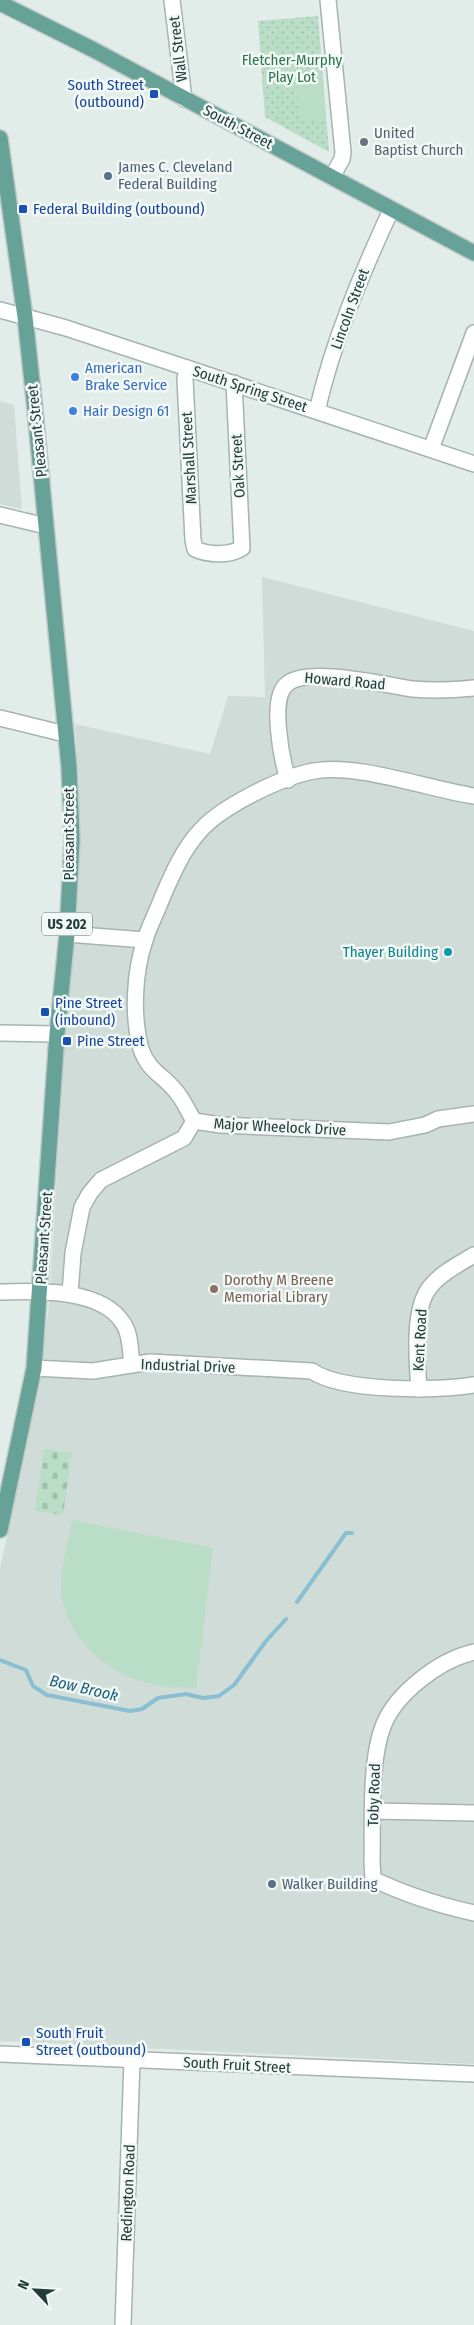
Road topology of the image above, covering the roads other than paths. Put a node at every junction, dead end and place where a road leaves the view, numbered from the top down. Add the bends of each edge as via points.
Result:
1 (172, 0) edge
2 (328, 0) edge
3 (0, 3) edge
4 (184, 99) junction
5 (0, 138) edge
6 (332, 177) junction
7 (4, 194) edge
8 (391, 210) junction
9 (474, 253) edge
10 (0, 310) edge
11 (25, 317) junction
12 (474, 332) edge
13 (187, 368) junction
14 (234, 383) junction
15 (317, 411) junction
16 (431, 449) junction
17 (474, 464) edge
18 (0, 514) edge
19 (46, 526) junction
20 (242, 548) joint
21 (474, 688) edge
22 (0, 718) edge
23 (65, 734) junction
24 (288, 780) junction
25 (471, 796) edge
26 (67, 934) junction
27 (145, 940) junction
28 (0, 1033) edge
29 (57, 1034) junction
30 (474, 1114) edge
31 (194, 1121) junction
32 (474, 1255) edge
33 (0, 1292) edge
34 (40, 1293) junction
35 (70, 1294) junction
36 (132, 1364) junction
37 (34, 1368) junction
38 (474, 1385) edge
39 (419, 1389) junction
40 (0, 1530) edge
41 (474, 1652) edge
42 (373, 1812) junction
43 (474, 1813) edge
44 (474, 1913) edge
45 (0, 2054) edge
46 (132, 2060) junction
47 (474, 2074) edge
48 (123, 2325) edge

1 - 4 street, Wall Street
2 - 6 street via 343,152
3 - 4 main road, South Street
4 - 6 main road, South Street
5 - 7 main road, Pleasant Street / US 202
6 - 8 main road, South Street
7 - 11 main road, Pleasant Street / US 202
8 - 9 main road, South Street
8 - 15 street, Lincoln Street via 357,283
10 - 11 street, South Spring Street
11 - 13 street, South Spring Street
11 - 19 main road, Pleasant Street / US 202
12 - 16 street
13 - 14 street, South Spring Street
13 - 20 street, Marshall Street via 195,548 219,553 236,552
14 - 15 street, South Spring Street
14 - 20 street, Oak Street
15 - 16 street, South Spring Street
16 - 17 street, South Spring Street
18 - 19 street
19 - 23 main road, Pleasant Street / US 202
21 - 24 street, Howard Road via 443,691 356,680 298,677 285,685 280,699 278,728
22 - 23 street
23 - 26 main road, Pleasant Street / US 202 via 72,840
24 - 25 street, Major Wheelock Drive via 330,769 359,772
24 - 27 street, Major Wheelock Drive via 237,802 220,812 199,832 173,874
26 - 27 street
26 - 29 main road, Pleasant Street / US 202
27 - 31 street, Major Wheelock Drive via 136,994 142,1049 149,1066 175,1089
28 - 29 street
29 - 34 main road, Pleasant Street / US 202
30 - 31 street, Major Wheelock Drive via 438,1119 389,1132
31 - 35 street via 184,1138 101,1180 90,1193 82,1207 73,1253
32 - 39 street, Kent Road via 452,1267 430,1286 422,1298 417,1355
33 - 34 street
34 - 35 street
34 - 37 main road, Pleasant Street / US 202
35 - 36 street via 102,1304 123,1323
36 - 37 street, Industrial Drive via 93,1371
36 - 39 street, Industrial Drive via 150,1362 312,1371 322,1378
37 - 40 main road, Pleasant Street / US 202
38 - 39 street, Industrial Drive
41 - 42 street, Toby Road via 433,1670 410,1688 391,1710 376,1751
42 - 43 street
42 - 44 street, Toby Road via 373,1879 425,1902
45 - 46 street, South Fruit Street
46 - 47 street, South Fruit Street
46 - 48 street, Redington Road

